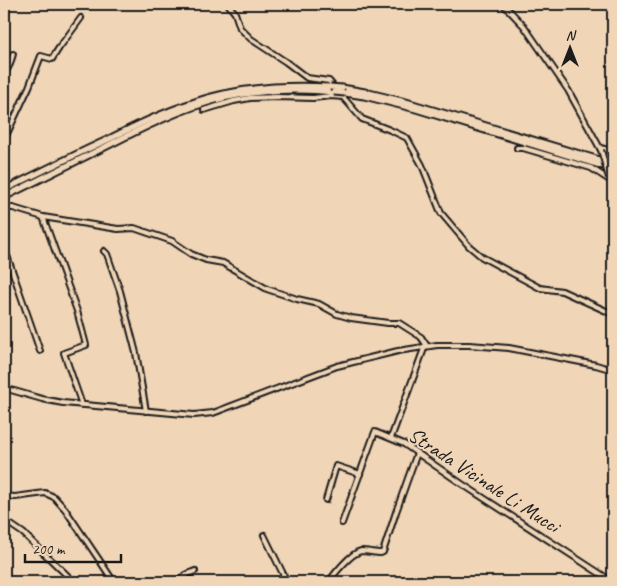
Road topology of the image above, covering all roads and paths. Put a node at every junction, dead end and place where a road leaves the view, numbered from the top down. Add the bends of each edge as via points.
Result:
1 (228, 4) edge
2 (503, 4) edge
3 (81, 18) dead end
4 (13, 54) dead end
5 (4, 74) edge
6 (332, 89) junction
7 (343, 93) junction
8 (204, 110) dead end
9 (4, 140) edge
10 (517, 148) dead end
11 (601, 149) junction
12 (613, 151) edge
13 (613, 164) edge
14 (613, 169) edge
15 (610, 179) junction
16 (613, 186) edge
17 (4, 190) edge
18 (4, 197) edge
19 (4, 208) edge
20 (42, 217) junction
21 (4, 246) edge
22 (104, 251) dead end
23 (613, 314) edge
24 (426, 346) junction
25 (40, 350) dead end
26 (613, 370) edge
27 (4, 388) edge
28 (82, 405) junction
29 (146, 411) junction
30 (391, 438) junction
31 (417, 452) junction
32 (360, 474) junction
33 (4, 496) edge
34 (326, 500) dead end
35 (4, 520) edge
36 (342, 523) dead end
37 (264, 535) dead end
38 (195, 571) dead end
39 (74, 582) edge
40 (114, 582) edge
41 (176, 582) edge
42 (287, 582) edge
43 (329, 582) edge
44 (613, 582) edge

1 - 7 street via 240,28 251,39 307,78 329,81
2 - 11 street via 524,26 548,60
3 - 9 street via 52,59 41,56
4 - 5 street
6 - 7 highway, bridge
6 - 17 highway via 287,85 256,88 192,102
6 - 18 highway via 257,92 194,107 139,130
7 - 8 street via 313,98 250,98
7 - 13 highway via 365,92 406,102
7 - 14 highway via 416,109
7 - 23 street via 362,119 407,138 441,213 482,257 540,288 562,291
10 - 15 street via 591,168
11 - 12 street
11 - 15 street, bridge
15 - 16 street
19 - 20 street
20 - 24 street via 134,228 172,241 206,260 223,263 267,290 319,304 351,318 399,323 422,338
20 - 28 street via 77,311 86,346 64,354
21 - 25 street
22 - 29 street via 120,291 136,353
24 - 26 street via 509,348
24 - 29 street via 337,366 213,413 194,415
24 - 30 street
27 - 28 street via 42,399
28 - 29 street
30 - 31 street, Strada Vicinale Li Mucci
30 - 32 street, Strada Vicinale Li Mucci via 375,432
31 - 43 street via 383,552 356,552
31 - 44 street, Strada Vicinale Li Mucci
32 - 34 street via 336,466
32 - 36 street, Strada Vicinale Li Mucci
33 - 40 street via 45,493 54,497
35 - 39 street via 23,533
37 - 42 street
38 - 41 street

